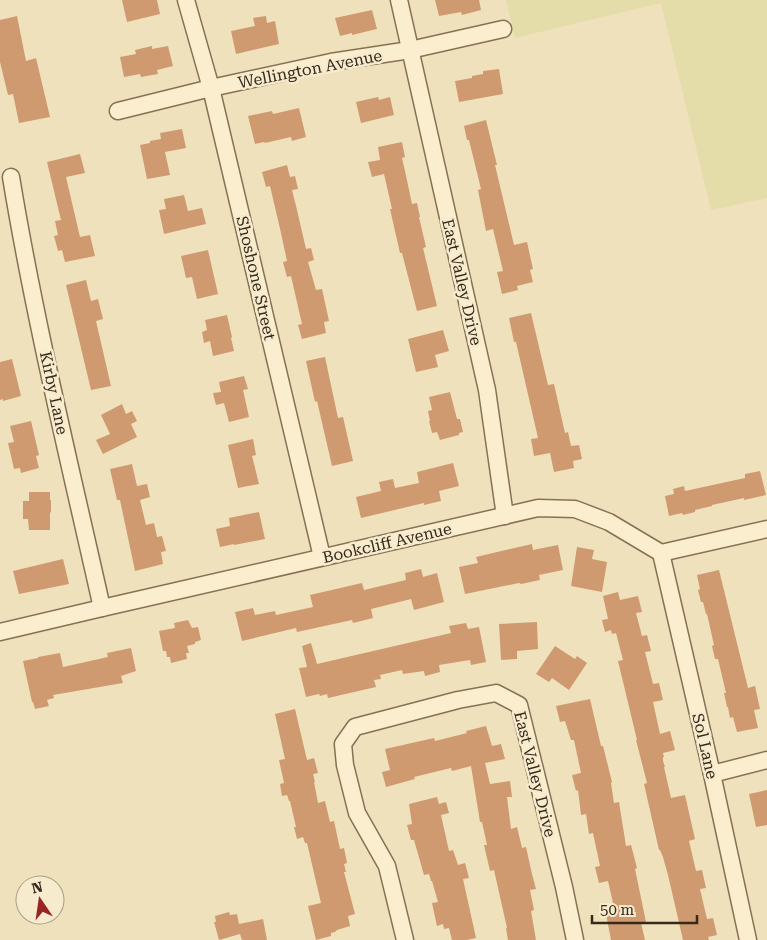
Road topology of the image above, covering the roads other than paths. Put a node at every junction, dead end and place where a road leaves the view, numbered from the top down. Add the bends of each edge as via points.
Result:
1 (186, 0) edge
2 (399, 0) edge
3 (503, 29) dead end
4 (410, 50) junction
5 (211, 88) junction
6 (118, 111) dead end
7 (11, 177) dead end
8 (505, 516) junction
9 (767, 529) edge
10 (661, 553) junction
11 (322, 558) junction
12 (102, 608) junction
13 (0, 632) edge
14 (767, 760) edge
15 (712, 774) junction
16 (405, 940) edge
17 (575, 940) edge
18 (748, 940) edge

1 - 5 street, Shoshone Street
2 - 4 street, East Valley Drive
3 - 4 street, Wellington Avenue
4 - 5 street, Wellington Avenue via 331,62
4 - 8 street, East Valley Drive via 487,390
5 - 6 street, Wellington Avenue
5 - 11 street, Shoshone Street
7 - 12 street, Kirby Lane via 53,391
8 - 10 street, Bookcliff Avenue via 538,508 575,509 609,522
8 - 11 street, Bookcliff Avenue
9 - 10 street
10 - 15 street, Sol Lane
11 - 12 street, Bookcliff Avenue
12 - 13 street, Bookcliff Avenue
14 - 15 street
15 - 18 street, Sol Lane
16 - 17 street, East Valley Drive via 387,866 358,813 345,765 343,744 355,727 496,693 519,705

